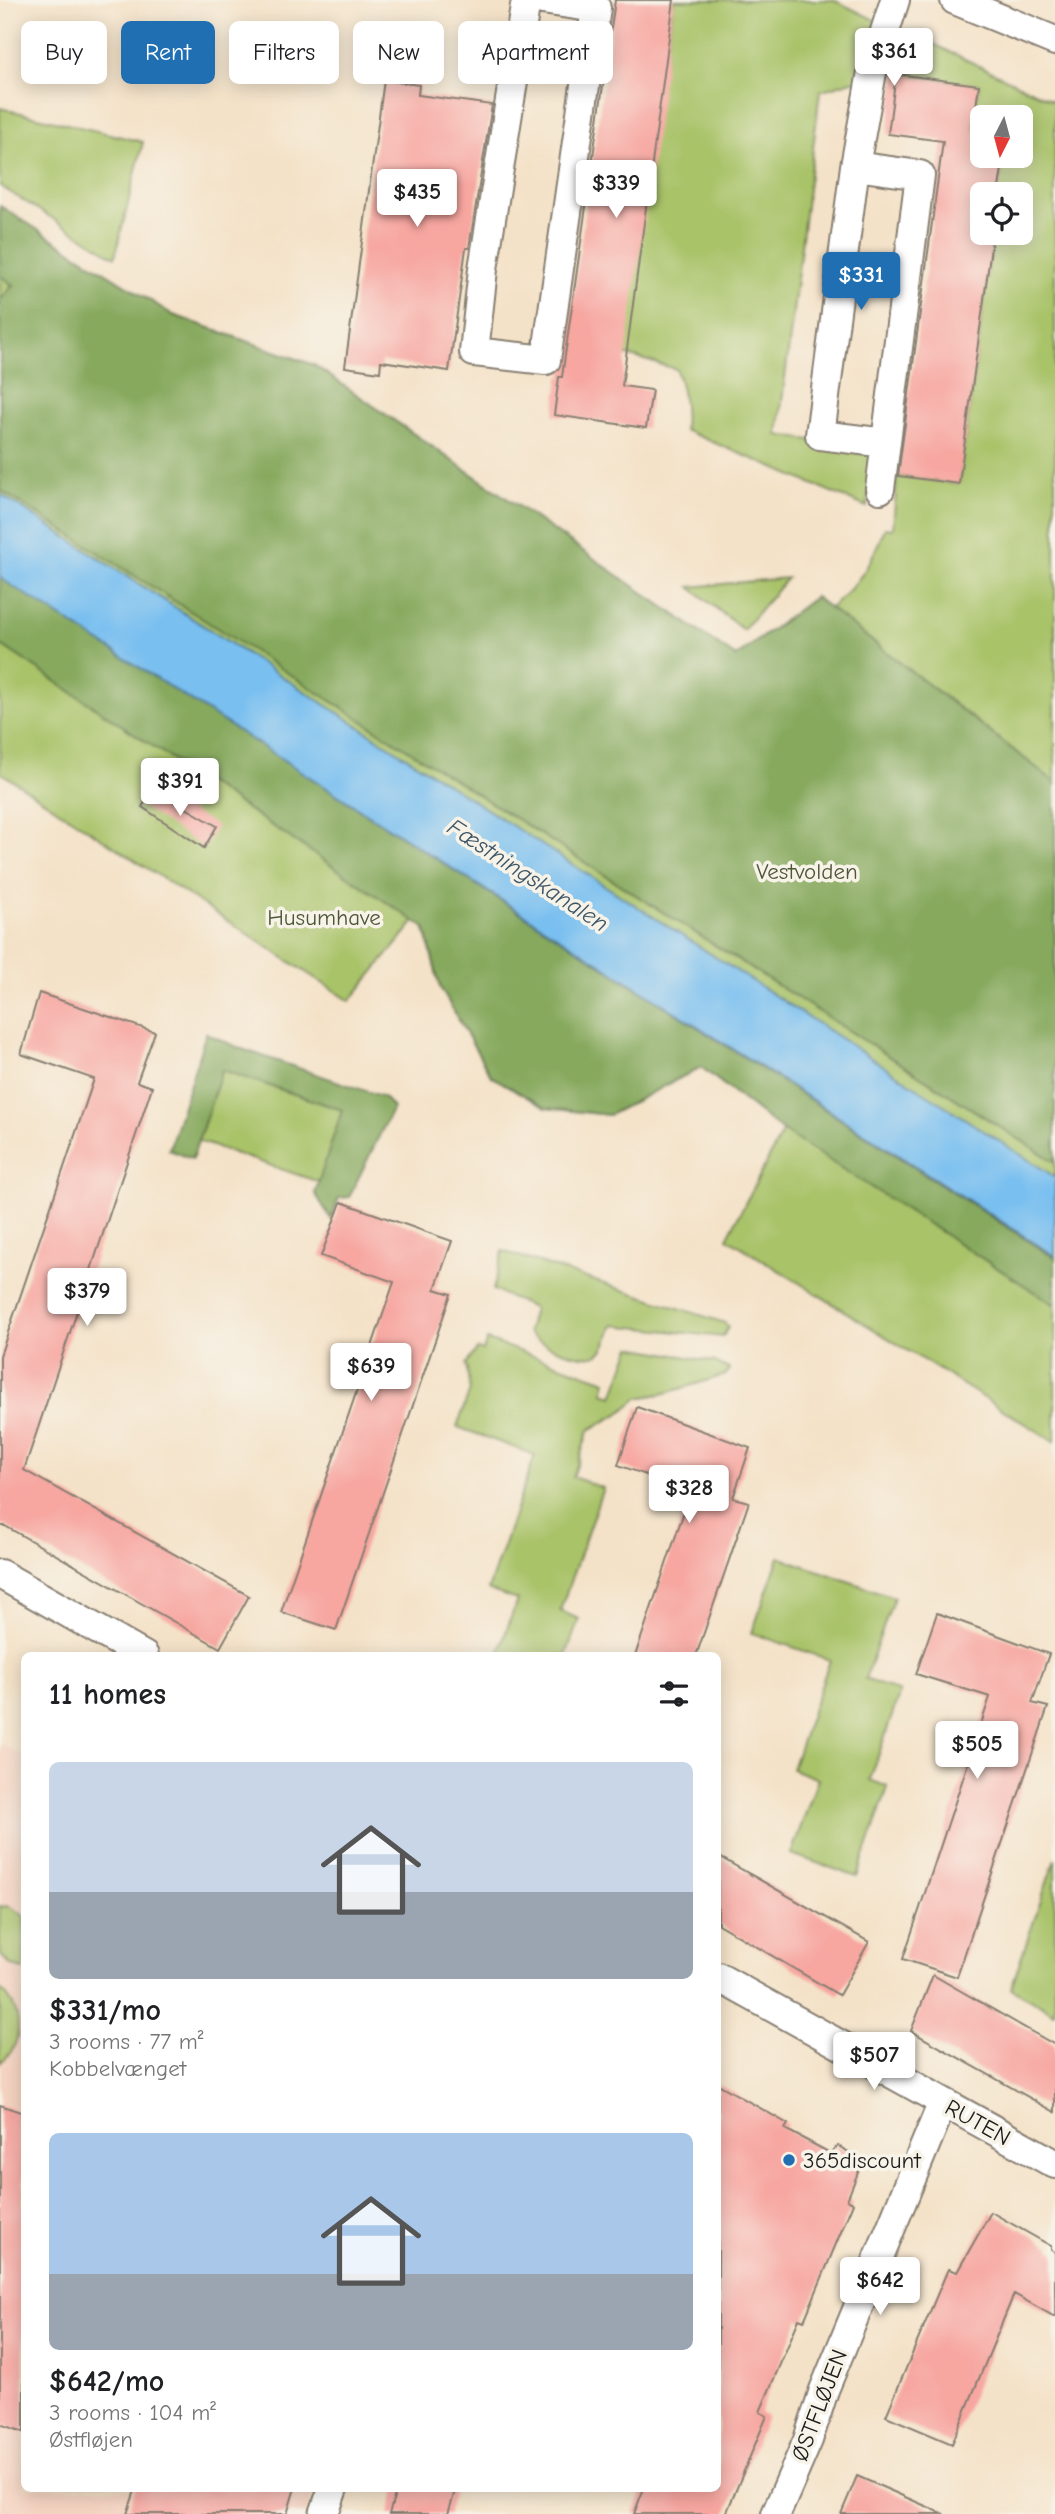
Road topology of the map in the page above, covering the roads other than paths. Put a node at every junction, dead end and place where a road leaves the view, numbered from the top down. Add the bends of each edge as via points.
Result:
1 (526, 0) edge
2 (541, 0) edge
3 (895, 0) edge
4 (955, 0) edge
5 (1055, 41) edge
6 (855, 166) junction
7 (886, 443) junction
8 (880, 489) dead end
9 (0, 1574) edge
10 (137, 1652) edge
11 (721, 1979) edge
12 (943, 2102) junction
13 (1055, 2164) edge
14 (332, 2492) edge
15 (324, 2514) edge
16 (776, 2514) edge

1 - 2 street via 474,352 546,360 596,8
3 - 6 street via 872,72
4 - 5 street
6 - 7 street via 920,176
6 - 7 street via 820,435
7 - 8 street
9 - 10 street
11 - 12 street, RUTEN
12 - 13 street, RUTEN
12 - 16 street, ØSTFLØJEN
14 - 15 street

